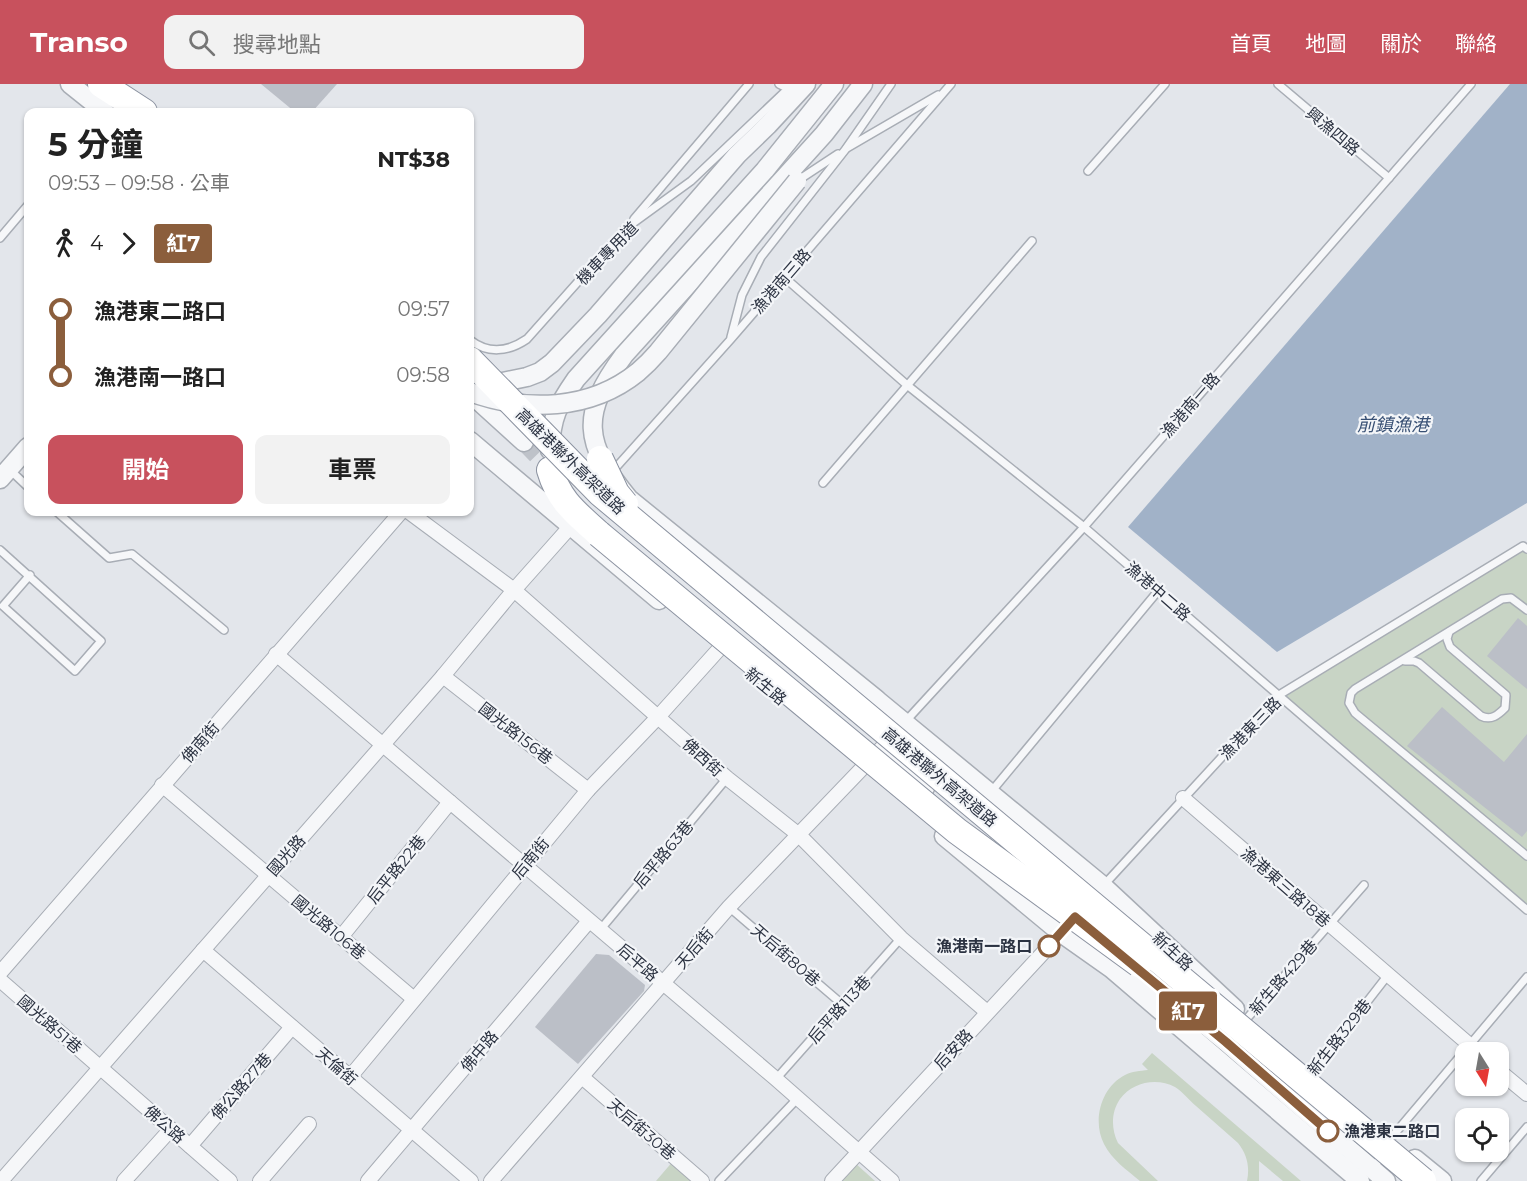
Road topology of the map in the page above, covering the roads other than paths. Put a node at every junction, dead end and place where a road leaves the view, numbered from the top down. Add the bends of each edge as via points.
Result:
1 (70, 84) edge
2 (101, 84) edge
3 (122, 84) edge
4 (749, 84) edge
5 (780, 84) edge
6 (793, 84) edge
7 (806, 84) edge
8 (834, 84) edge
9 (863, 84) edge
10 (891, 84) edge
11 (951, 84) edge
12 (1165, 84) edge
13 (1278, 84) edge
14 (1470, 84) edge
15 (945, 91) junction
16 (100, 108) edge
17 (138, 108) edge
18 (150, 108) edge
19 (157, 108) edge
20 (824, 134) junction
21 (844, 150) junction
22 (1088, 171) dead end
23 (1389, 178) junction
24 (797, 181) junction
25 (24, 210) edge
26 (625, 229) junction
27 (0, 238) edge
28 (1032, 241) dead end
29 (784, 278) junction
30 (731, 339) junction
31 (474, 342) edge
32 (474, 364) edge
33 (474, 377) edge
34 (474, 379) edge
35 (907, 385) junction
36 (474, 393) edge
37 (474, 396) edge
38 (524, 442) tunnel mouth
39 (474, 444) edge
40 (24, 452) edge
41 (605, 467) junction
42 (550, 470) junction
43 (4, 474) edge
44 (823, 483) dead end
45 (24, 485) edge
46 (62, 516) edge
47 (397, 516) edge
48 (414, 516) edge
49 (595, 523) junction
50 (570, 527) junction
51 (1084, 527) junction
52 (1525, 547) edge
53 (0, 550) edge
54 (30, 575) junction
55 (514, 590) junction
56 (1158, 591) junction
57 (1527, 610) edge
58 (224, 630) dead end
59 (1449, 632) junction
60 (720, 648) junction
61 (276, 654) junction
62 (1402, 662) junction
63 (443, 676) junction
64 (1279, 695) junction
65 (876, 699) junction
66 (658, 717) junction
67 (905, 723) junction
68 (891, 738) junction
69 (382, 743) junction
70 (877, 753) junction
71 (863, 768) junction
72 (901, 768) junction
73 (727, 778) junction
74 (162, 785) junction
75 (588, 790) junction
76 (990, 793) junction
77 (1183, 798) junction
78 (450, 802) junction
79 (971, 815) dead end
80 (799, 835) junction
81 (1527, 856) edge
82 (525, 865) junction
83 (268, 875) junction
84 (1364, 885) dead end
85 (1103, 886) junction
86 (729, 906) junction
87 (1527, 910) edge
88 (1075, 917) junction
89 (1329, 924) junction
90 (595, 925) junction
91 (1061, 933) junction
92 (341, 937) junction
93 (902, 939) junction
94 (203, 950) junction
95 (0, 973) edge
96 (1388, 975) junction
97 (1527, 976) edge
98 (0, 980) edge
99 (663, 984) junction
100 (414, 999) junction
101 (842, 1004) junction
102 (1206, 1006) junction
103 (987, 1012) junction
104 (1246, 1019) junction
105 (292, 1027) junction
106 (1226, 1042) junction
107 (1466, 1042) edge
108 (1479, 1042) edge
109 (100, 1068) junction
110 (1455, 1069) edge
111 (1311, 1073) junction
112 (350, 1077) junction
113 (582, 1077) junction
114 (776, 1079) junction
115 (1509, 1079) edge
116 (1527, 1094) edge
117 (797, 1099) junction
118 (1291, 1100) junction
119 (309, 1124) dead end
120 (1527, 1127) edge
121 (171, 1129) junction
122 (412, 1130) junction
123 (1390, 1139) junction
124 (190, 1146) junction
125 (858, 1151) junction
126 (1372, 1178) edge
127 (1, 1181) edge
128 (124, 1181) edge
129 (230, 1181) edge
130 (260, 1181) edge
131 (368, 1181) edge
132 (471, 1181) edge
133 (491, 1181) edge
134 (702, 1181) edge
135 (720, 1181) edge
136 (832, 1181) edge
137 (892, 1181) edge
138 (1348, 1181) edge
139 (1405, 1181) edge
140 (1423, 1181) edge
141 (1442, 1181) edge
142 (1481, 1181) edge

1 - 16 street
2 - 17 highway
3 - 18 street
3 - 19 highway
4 - 26 lane
5 - 6 lane
6 - 26 lane, 機車專用道 via 691,181
7 - 33 street via 737,155 552,363 540,372 513,381 498,383
8 - 42 street via 765,170 576,379 557,408 550,432
9 - 20 street
10 - 21 lane
11 - 15 lane, 漁港南三路
12 - 22 lane
13 - 23 lane, 興漁四路
14 - 23 lane, 漁港南一路
15 - 21 lane
15 - 29 lane, 漁港南三路
20 - 24 street
20 - 41 street via 607,378 593,423 594,441
21 - 24 lane
21 - 30 lane via 761,257 742,295
23 - 51 lane, 漁港南一路
24 - 36 street, bridge via 658,352 616,387 590,398 544,406 499,401
25 - 27 lane
26 - 31 lane, 機車專用道 via 527,339 500,350 485,349
28 - 35 lane
29 - 30 lane, 漁港南三路
29 - 35 lane, 漁港中二路
30 - 41 lane, 漁港南三路
32 - 102 highway, 高雄港聯外高架道路, bridge via 600,493
34 - 102 highway, 高雄港聯外高架道路, bridge via 595,500
35 - 44 lane
35 - 51 lane, 漁港中二路
37 - 38 street
39 - 50 street, 新生路
40 - 43 street
41 - 65 street, 新生路 via 629,499
41 - 102 highway, bridge via 624,504 1098,895
42 - 49 highway via 562,499
42 - 50 street
43 - 45 lane
46 - 58 lane via 109,558 132,554
47 - 61 street, 佛南街
48 - 55 street, 佛西街
49 - 70 street, 新生路
49 - 102 highway, bridge via 957,831
50 - 55 street, 國光路
50 - 60 street, 新生路
51 - 56 lane, 漁港中二路
51 - 67 lane, 漁港南一路
52 - 64 lane, 漁港東三路
53 - 54 lane
54 - 54 lane via 3,606 75,672 101,640
55 - 63 street, 國光路
55 - 66 street, 佛西街
56 - 64 lane, 漁港中二路
56 - 76 lane
57 - 59 lane via 1511,598 1502,599
59 - 62 lane
59 - 62 lane via 1450,647 1506,695 1505,708 1498,715 1481,716 1419,663
60 - 66 street, 后南街
60 - 71 street, 新生路
61 - 69 street, 后平路
61 - 74 street, 佛南街
62 - 81 lane via 1355,689 1350,698 1352,708
63 - 69 street, 國光路
63 - 75 street, 國光路156巷
64 - 77 lane, 漁港東三路
64 - 87 lane, 漁港中二路
65 - 67 street, 新生路
65 - 68 street, 新生路
66 - 73 street, 佛西街
66 - 75 street, 后南街
67 - 68 street, 天后街
67 - 76 street, 新生路
68 - 70 street, 天后街
68 - 72 street, 新生路
69 - 78 street, 后平路
69 - 83 street, 國光路
70 - 71 street, 天后街
70 - 72 street, 新生路
71 - 80 street, 天后街
71 - 91 street, 新生路
72 - 88 street, 新生路
73 - 80 street, 佛西街
73 - 90 lane, 后平路63巷
74 - 83 street, 國光路106巷
74 - 95 street, 佛南街
75 - 82 street, 后南街
76 - 79 lane
76 - 85 street, 新生路
77 - 85 lane, 漁港東三路
77 - 89 street, 漁港東三路18巷
78 - 82 street, 后平路
78 - 92 street, 后平路22巷
80 - 86 street, 天后街
80 - 93 street, 佛西街
82 - 90 street, 后平路
82 - 100 street, 后南街
83 - 92 street, 國光路106巷
83 - 94 street, 國光路
84 - 89 lane, 新生路429巷
85 - 88 lane, 漁港東三路
85 - 104 street, 新生路
86 - 99 street, 天后街
86 - 101 lane, 天后街80巷
88 - 91 street, 后安路
88 - 106 street, 新生路
89 - 96 street, 漁港東三路18巷
89 - 104 lane, 新生路429巷
90 - 99 street, 后平路
90 - 122 street, 佛中路
91 - 103 street, 后安路
91 - 126 street, 新生路 via 1112,969
91 - 138 street, 新生路
92 - 100 street, 國光路106巷
93 - 101 lane, 后平路113巷
93 - 103 street, 佛西街
94 - 105 street, 天倫街
94 - 109 street, 國光路
96 - 107 street, 漁港東三路18巷
96 - 111 lane, 新生路329巷
97 - 108 lane
98 - 109 street, 國光路51巷
99 - 113 street, 天后街
99 - 114 street, 后平路
100 - 112 street, 后南街
101 - 114 lane, 后平路113巷
102 - 139 highway, 高雄港聯外高架道路
102 - 140 highway, 高雄港聯外高架道路, bridge
103 - 125 street, 后安路
104 - 106 lane, 新生路429巷
104 - 111 street, 新生路
105 - 112 street, 天倫街
105 - 124 street, 佛公路27巷
106 - 118 street, 新生路
109 - 121 street, 佛公路
109 - 127 street, 國光路
110 - 123 lane
111 - 118 lane, 新生路329巷
111 - 123 street, 新生路
112 - 122 street, 天倫街
113 - 133 street, 天后街
113 - 134 street, 天后街30巷
114 - 117 street, 后平路
115 - 116 street
117 - 125 street, 后平路
117 - 135 lane
118 - 126 street, 新生路
119 - 130 street
120 - 142 lane
121 - 124 street, 佛公路
121 - 128 street
122 - 131 street, 佛中路
122 - 132 street, 天倫街
123 - 126 lane
123 - 141 street, 新生路
124 - 129 street, 佛公路
125 - 136 street, 后安路
125 - 137 street, 后平路

